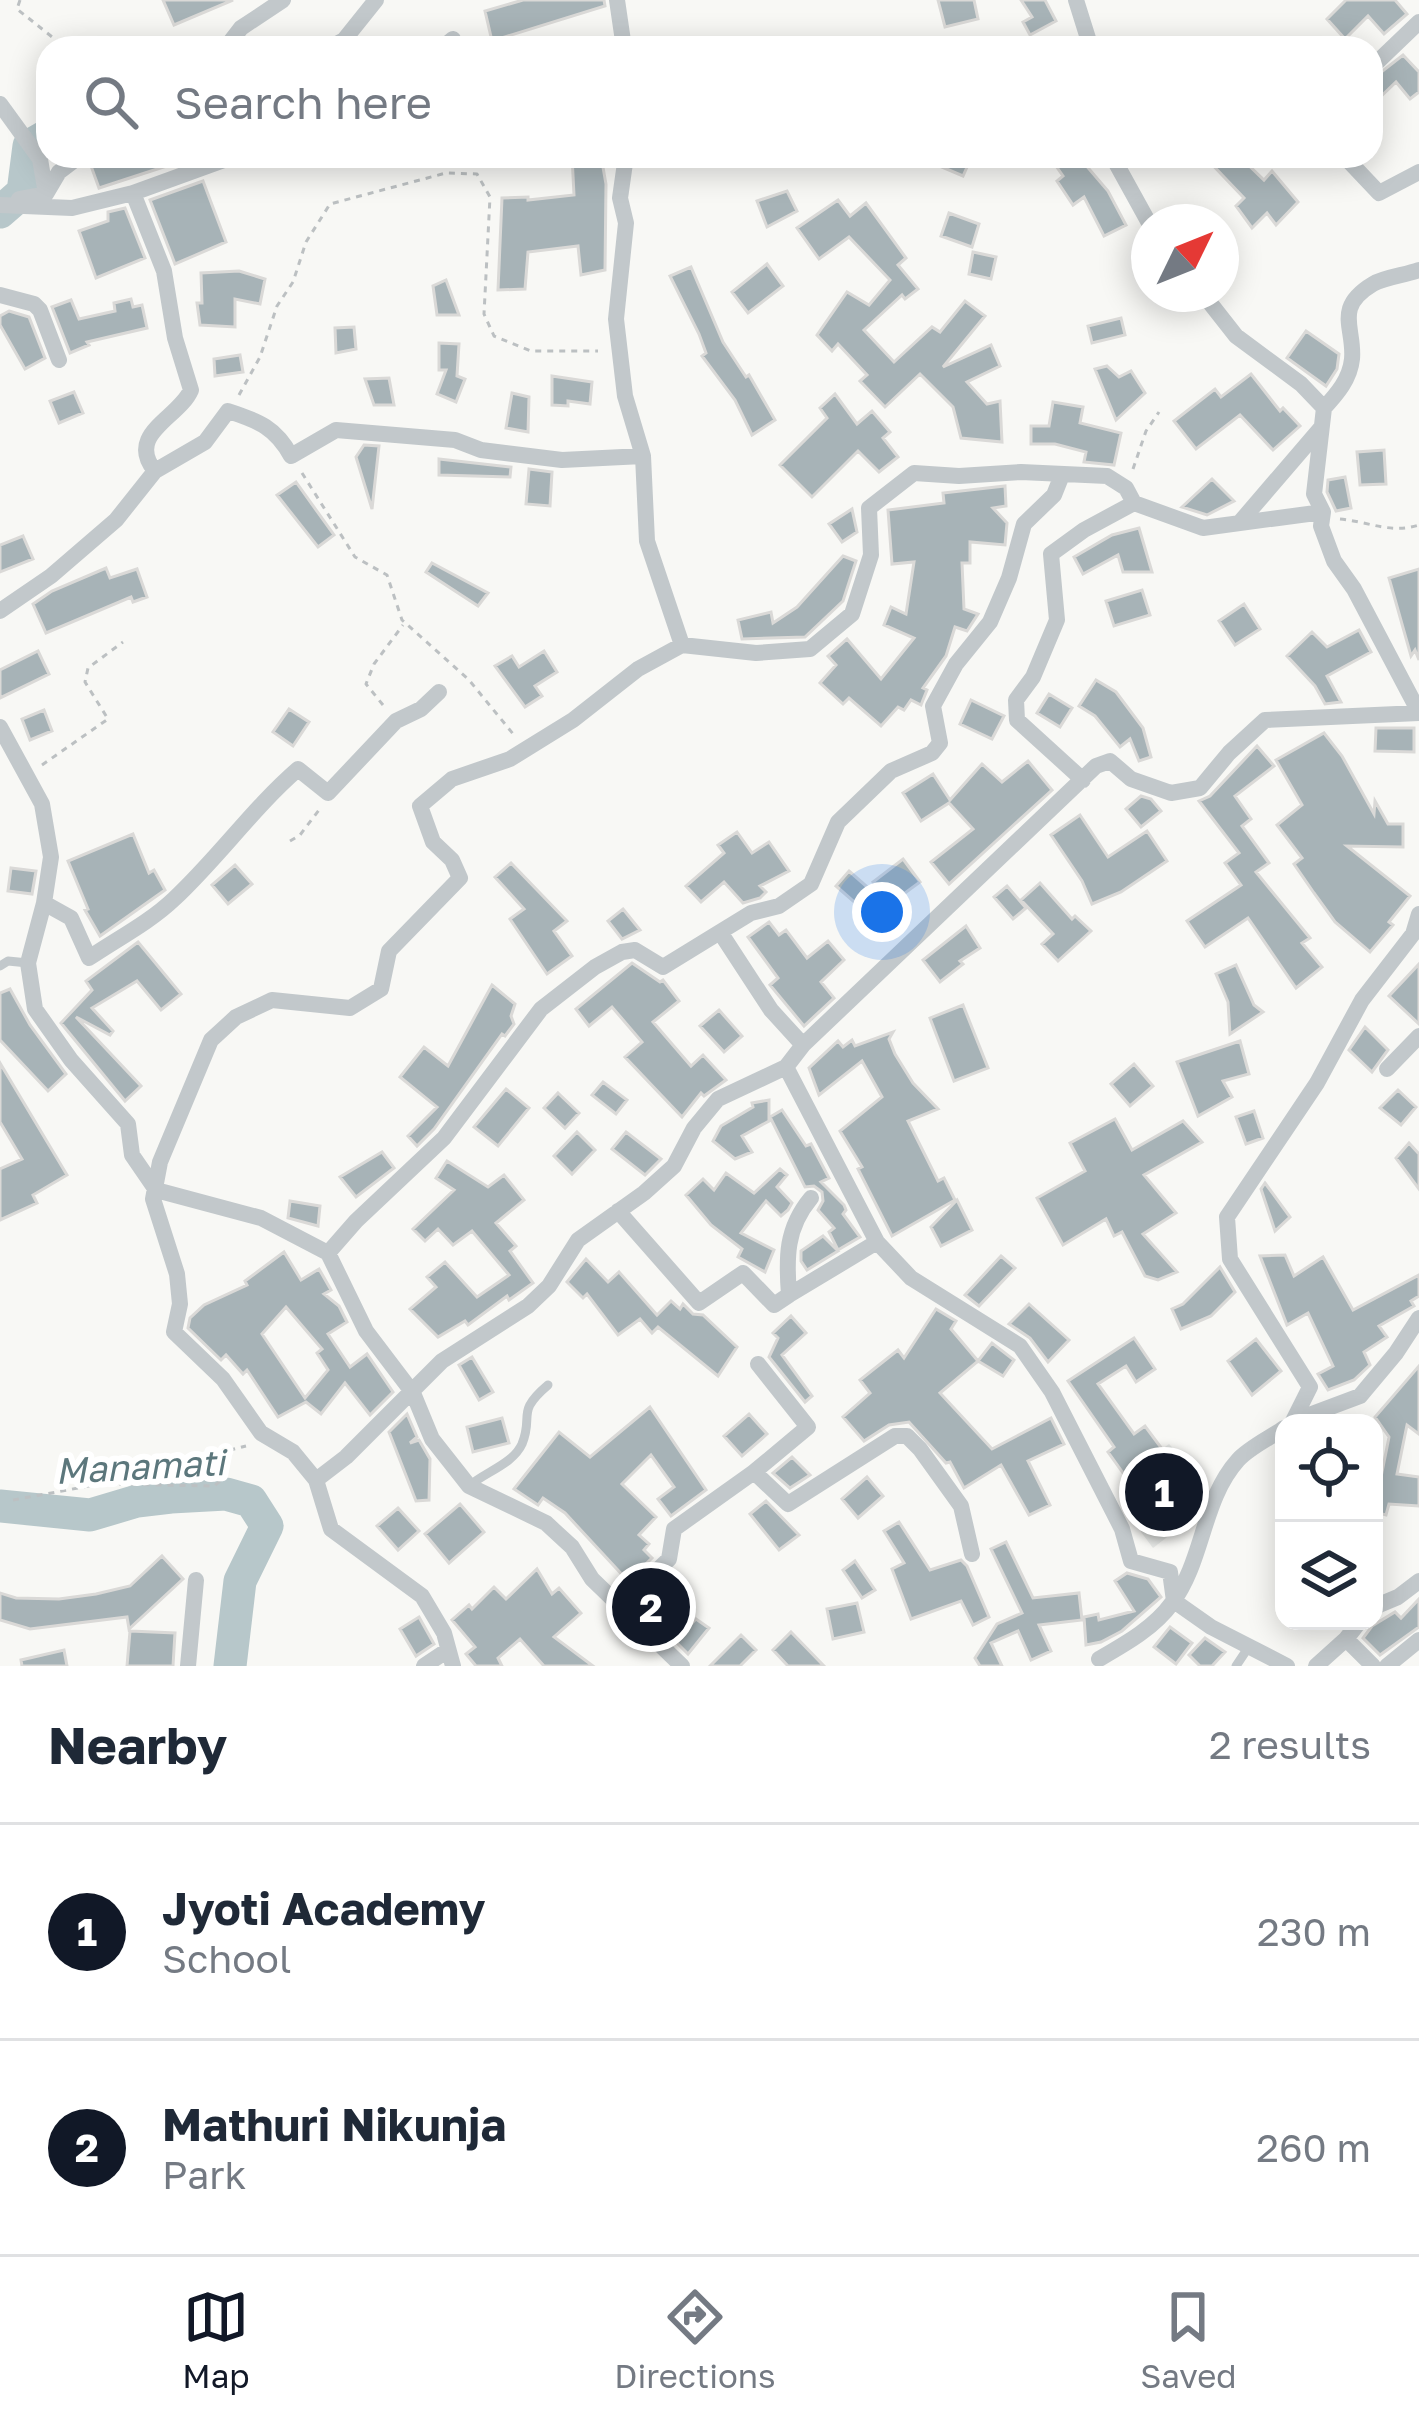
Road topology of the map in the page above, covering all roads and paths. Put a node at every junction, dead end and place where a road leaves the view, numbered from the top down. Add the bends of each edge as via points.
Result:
1 (20, 0) edge
2 (283, 0) edge
3 (376, 0) edge
4 (617, 0) edge
5 (1076, 0) edge
6 (1419, 22) edge
7 (51, 36) edge
8 (235, 36) edge
9 (347, 36) edge
10 (623, 36) edge
11 (1087, 36) edge
12 (1383, 56) edge
13 (8, 116) edge
14 (36, 154) edge
15 (42, 168) edge
16 (64, 168) edge
17 (203, 168) edge
18 (624, 168) edge
19 (1119, 168) edge
20 (1355, 168) edge
21 (1419, 172) edge
22 (46, 194) junction
23 (133, 194) junction
24 (0, 204) edge
25 (1139, 204) edge
26 (1419, 270) edge
27 (0, 295) edge
28 (1217, 312) edge
29 (620, 350) junction
30 (59, 360) dead end
31 (1324, 408) junction
32 (228, 411) junction
33 (1159, 412) dead end
34 (1320, 429) junction
35 (291, 456) junction
36 (643, 456) junction
37 (154, 471) junction
38 (1062, 475) junction
39 (1123, 486) junction
40 (1134, 503) junction
41 (1322, 519) junction
42 (1240, 521) junction
43 (1419, 525) edge
44 (0, 611) edge
45 (406, 623) junction
46 (123, 642) dead end
47 (682, 645) junction
48 (440, 692) dead end
49 (1419, 712) edge
50 (396, 721) junction
51 (0, 727) edge
52 (510, 759) junction
53 (27, 778) junction
54 (1083, 780) junction
55 (328, 793) junction
56 (290, 842) dead end
57 (44, 903) junction
58 (1419, 914) edge
59 (720, 932) junction
60 (28, 963) junction
61 (0, 966) edge
62 (1419, 1036) edge
63 (803, 1045) junction
64 (786, 1067) junction
65 (1387, 1070) dead end
66 (156, 1190) junction
67 (811, 1198) dead end
68 (618, 1211) junction
69 (877, 1242) junction
70 (328, 1253) junction
71 (790, 1295) junction
72 (1419, 1318) edge
73 (758, 1364) dead end
74 (548, 1384) dead end
75 (413, 1393) junction
76 (1296, 1414) edge
77 (1316, 1414) edge
78 (260, 1433) junction
79 (1275, 1435) edge
80 (754, 1472) junction
81 (316, 1480) junction
82 (470, 1486) junction
83 (13, 1500) dead end
84 (972, 1554) dead end
85 (196, 1580) dead end
86 (1419, 1581) edge
87 (1174, 1601) junction
88 (1383, 1603) edge
89 (619, 1608) junction
90 (1353, 1630) edge
91 (1346, 1639) junction
92 (1419, 1640) edge
93 (1250, 1645) junction
94 (451, 1658) edge
95 (1099, 1659) dead end
96 (188, 1666) edge
97 (424, 1666) edge
98 (682, 1666) edge
99 (1235, 1666) edge
100 (1287, 1666) edge
101 (1316, 1666) edge
102 (1373, 1666) edge
103 (1387, 1666) edge

1 - 7 path via 17,9
2 - 8 street
3 - 9 street
4 - 10 street
5 - 11 street
6 - 12 street
13 - 14 street
15 - 22 street
16 - 22 street
17 - 23 street
18 - 29 street
19 - 25 street
20 - 21 street via 1379,193
22 - 24 street
23 - 24 street via 72,208
23 - 37 street via 164,271 191,391 150,433
26 - 31 street via 1375,282 1350,308 1352,362
27 - 30 street via 34,304
28 - 31 street
29 - 32 path via 531,351 494,336 484,314 490,197 477,175 446,173 330,204
29 - 36 street
31 - 34 street
32 - 35 street via 283,439
32 - 37 street via 205,442
33 - 39 path
34 - 41 street via 1314,494
34 - 42 street
35 - 36 street via 336,430 562,460
35 - 45 path via 356,557 387,575
36 - 47 street via 647,542
37 - 44 street via 116,520
38 - 39 street via 1107,476
38 - 47 street via 914,473 869,508 871,555 852,614 810,650
38 - 59 street via 1054,496 1024,524 991,622 933,706 940,743 891,771 838,822 812,884
39 - 40 street
40 - 42 street via 1203,528
40 - 54 street via 1051,554 1057,620 1016,700 1017,720
41 - 42 street
41 - 43 path via 1394,532
41 - 49 street via 1334,561
45 - 50 path via 366,684
45 - 52 path via 496,710 518,741
46 - 53 path via 88,668 86,682 108,718
47 - 52 street
48 - 50 street
49 - 54 street via 1265,720 1200,788 1171,793 1131,779 1111,761
50 - 55 street
51 - 53 street
52 - 66 street via 452,779 420,806 433,842 460,878 389,950 381,989 350,1008 272,1000 212,1040 160,1162
53 - 57 street via 42,804 51,857
54 - 63 street
55 - 56 path
55 - 57 street via 298,769 169,904 88,958 71,918
57 - 60 street
58 - 76 street via 1414,934 1362,1000 1318,1083 1227,1217 1230,1259 1310,1387
59 - 63 street
59 - 70 street via 663,967 635,950 622,952 541,1009 444,1138
60 - 61 lane
60 - 66 street via 35,1010 128,1124 132,1155
62 - 65 street
63 - 64 street
64 - 68 street via 718,1099 674,1166
64 - 69 street
66 - 70 street via 261,1218
66 - 78 street via 180,1304 174,1332 223,1379
67 - 71 street via 793,1220
68 - 71 street via 699,1303 743,1273 774,1305
68 - 75 street via 578,1240 528,1306 442,1361
69 - 71 street
69 - 87 street via 910,1278 1020,1346 1052,1392 1131,1561 1170,1572
70 - 75 street via 365,1331
72 - 77 street via 1360,1396
73 - 80 street via 808,1427
74 - 82 lane via 525,1412 523,1442 511,1459
75 - 81 street
75 - 82 street via 433,1438
78 - 81 street
78 - 83 path via 248,1446 218,1453 223,1479 214,1486 100,1484
79 - 87 street via 1239,1459 1211,1503
80 - 84 street via 788,1504 907,1436 961,1506
80 - 89 street via 674,1529 669,1559
81 - 94 street via 331,1529 422,1596
82 - 89 street via 546,1523
85 - 96 street
86 - 88 street
87 - 93 street
87 - 95 street
89 - 98 street
90 - 91 street
91 - 101 street
91 - 102 street
92 - 103 street
93 - 99 lane
93 - 100 street
94 - 97 street

